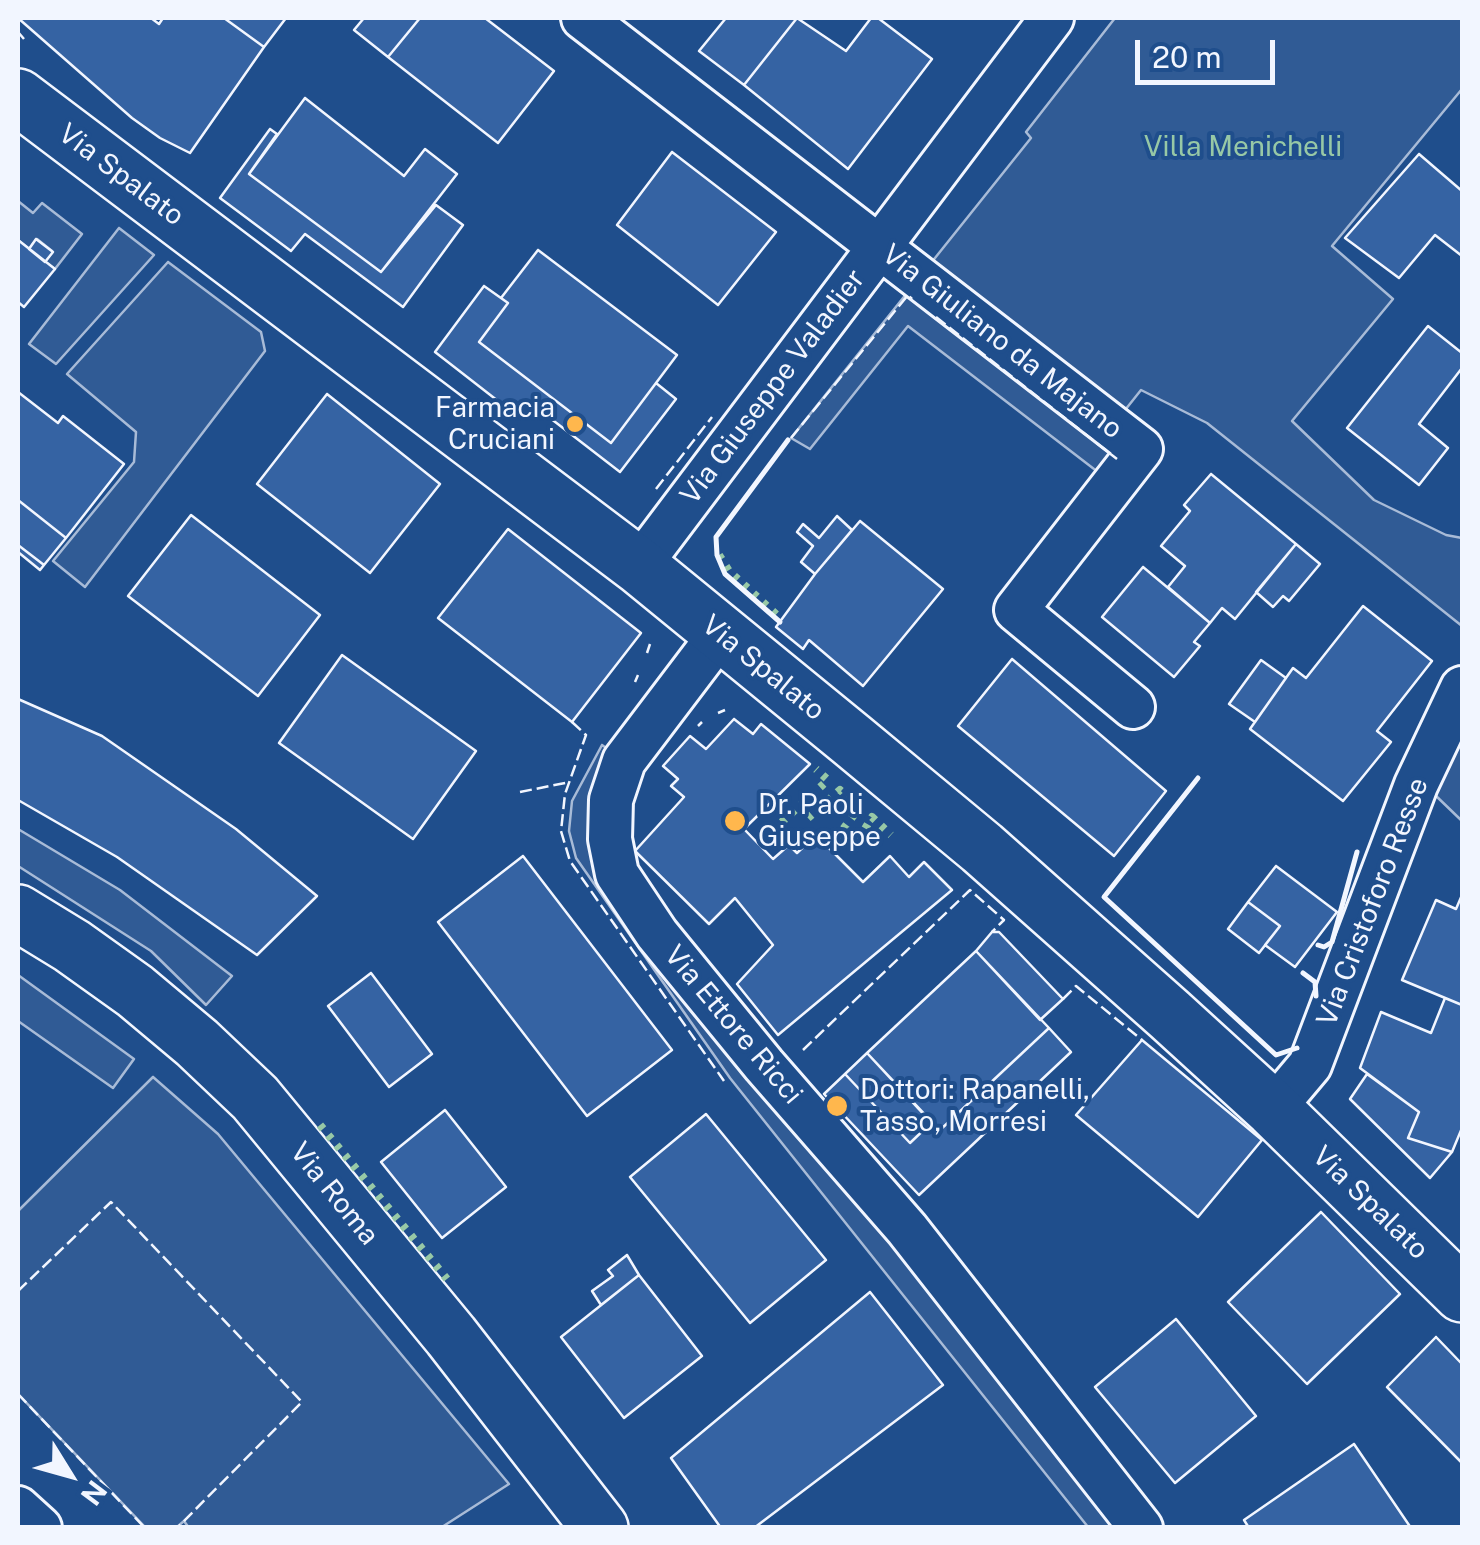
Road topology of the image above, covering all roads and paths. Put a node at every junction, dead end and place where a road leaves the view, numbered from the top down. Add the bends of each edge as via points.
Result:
1 (583, 18) edge
2 (1052, 18) edge
3 (18, 96) edge
4 (879, 247) junction
5 (638, 566) junction
6 (721, 633) junction
7 (1462, 688) edge
8 (1133, 706) dead end
9 (18, 913) edge
10 (1273, 1109) junction
11 (1462, 1294) edge
12 (18, 1508) edge
13 (40, 1528) edge
14 (600, 1528) edge
15 (1142, 1528) edge

1 - 4 street, Via Giuliano da Majano
2 - 4 street, Via Giuseppe Valadier
3 - 5 main road, Via Spalato
4 - 5 street, Via Giuseppe Valadier
4 - 8 street, Via Giuliano da Majano via 1141,449 1016,610
5 - 6 main road, Via Spalato
6 - 10 main road, Via Spalato via 982,848
6 - 15 street, Via Ettore Ricci via 624,761 611,800 617,874 656,934 907,1229
7 - 10 street, Via Cristoforo Resse via 1416,786 1310,1065
9 - 14 main road, Via Roma via 134,991 256,1098
10 - 11 main road, Via Spalato
12 - 13 street

